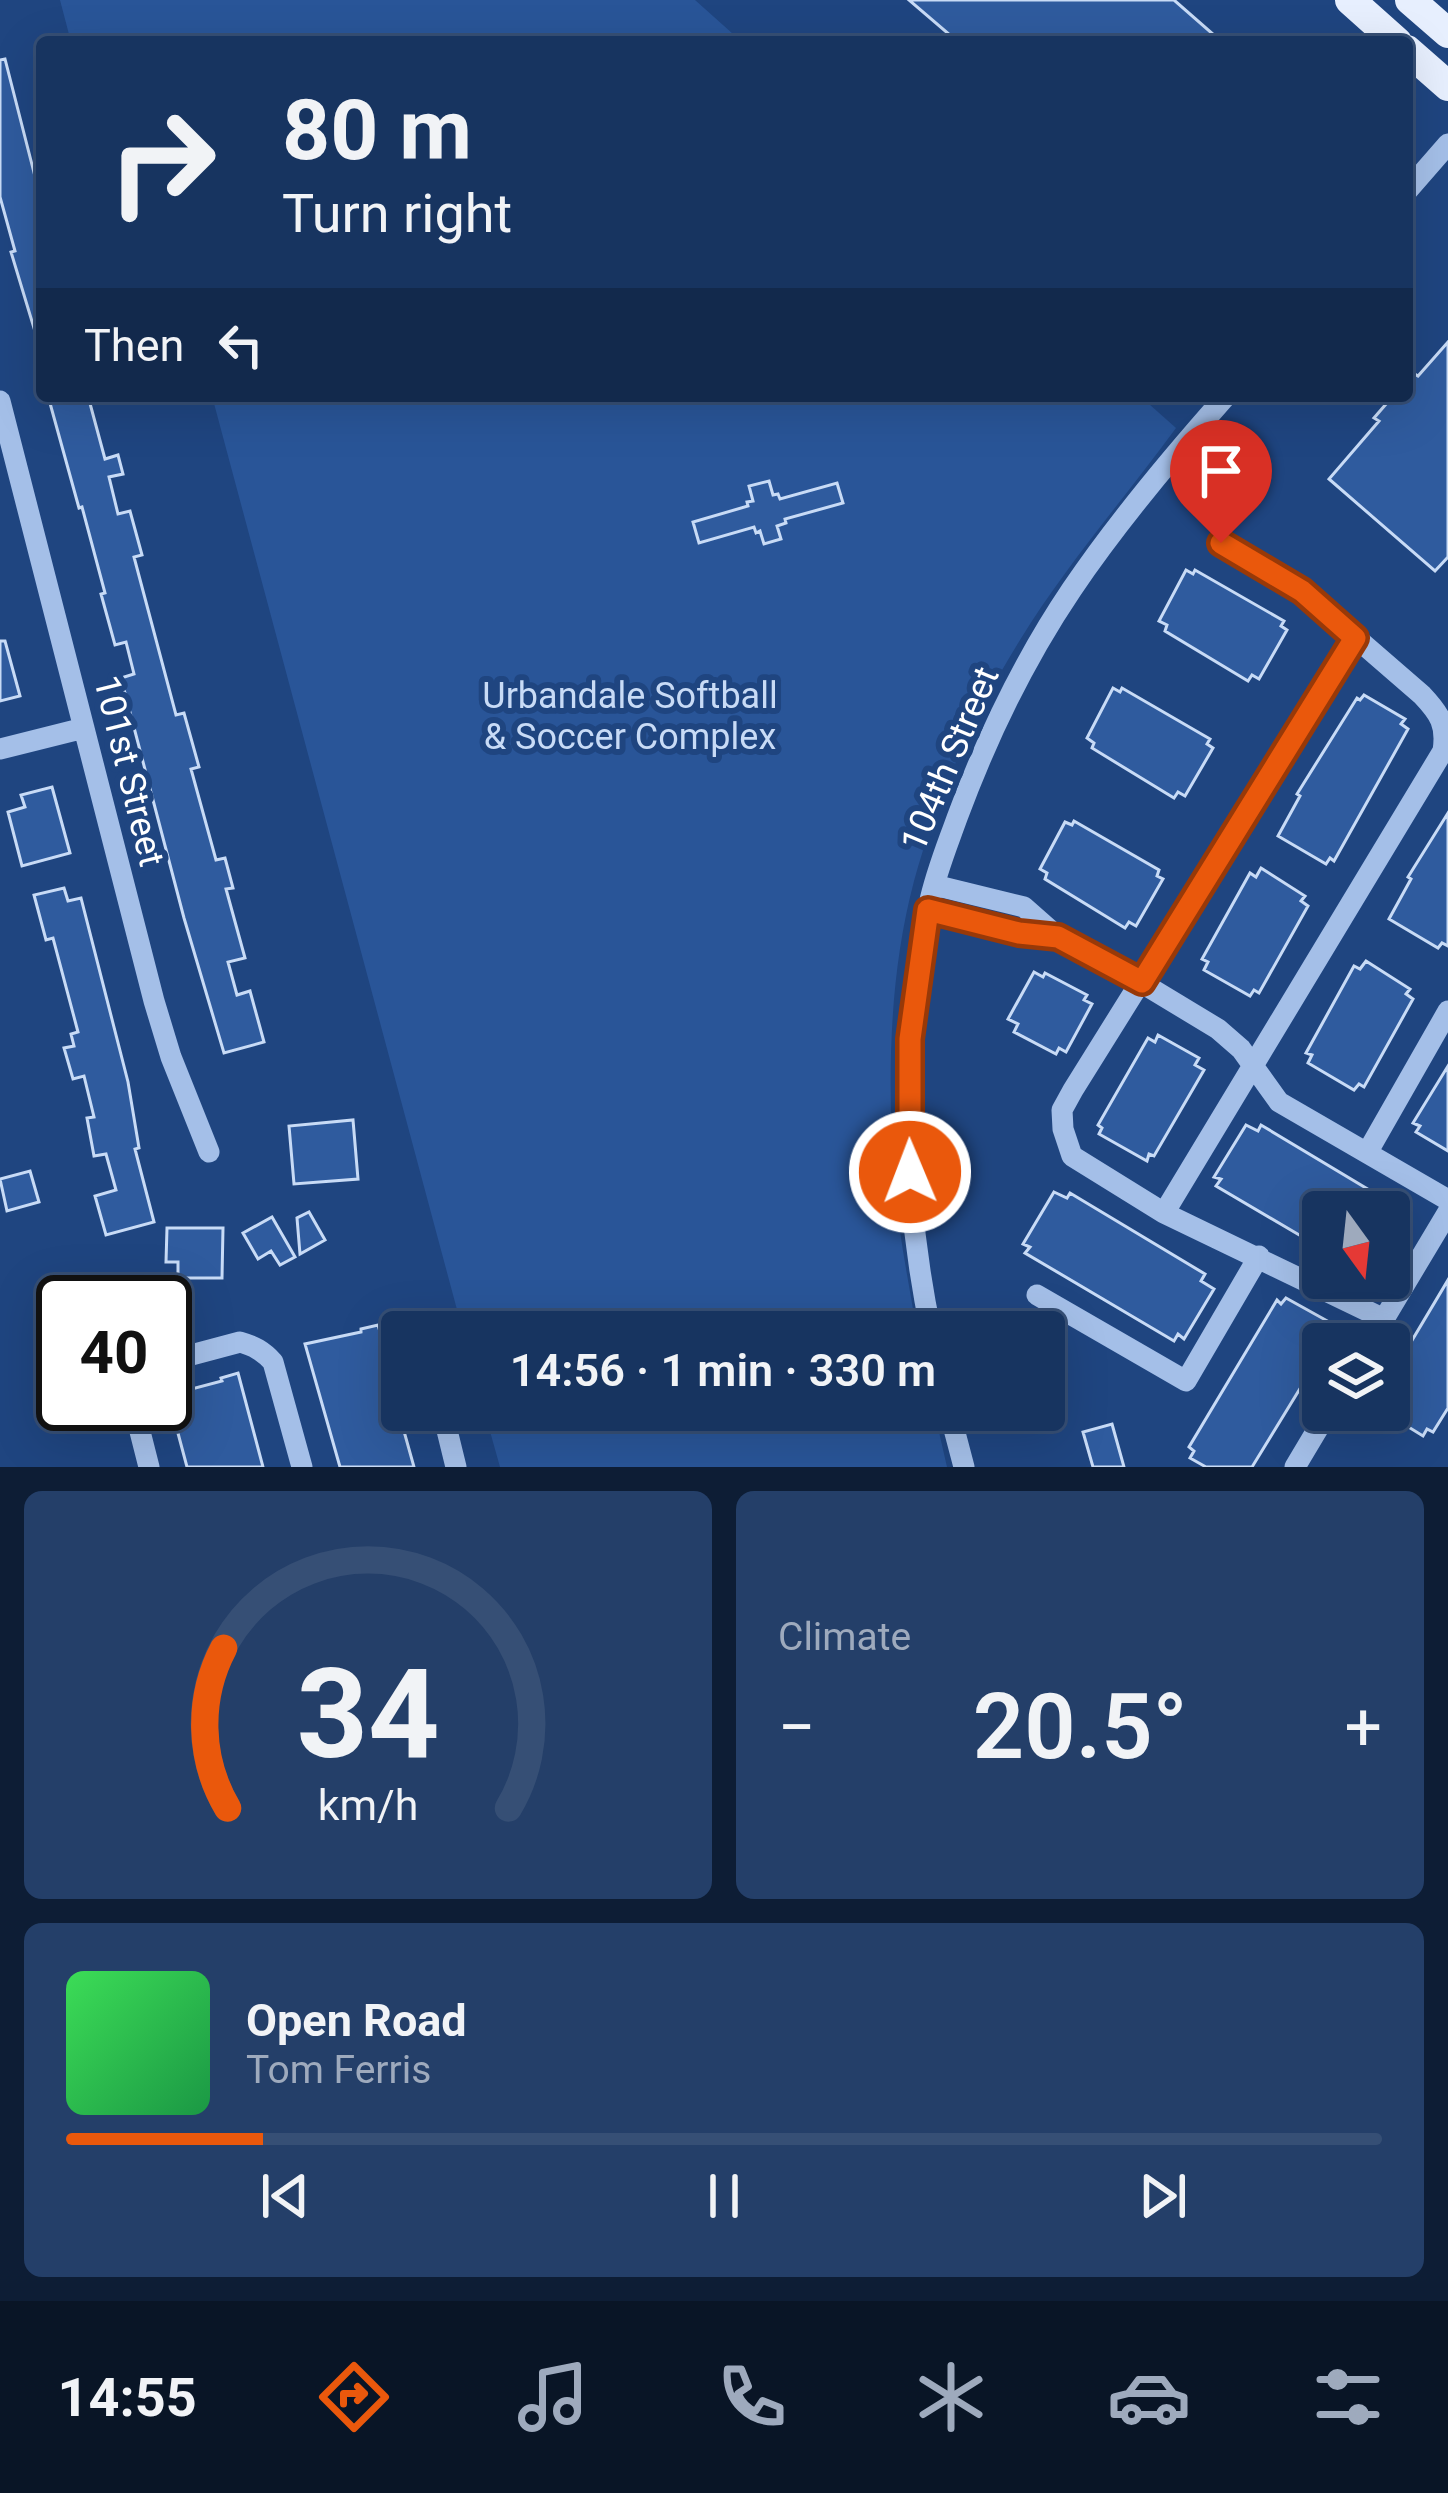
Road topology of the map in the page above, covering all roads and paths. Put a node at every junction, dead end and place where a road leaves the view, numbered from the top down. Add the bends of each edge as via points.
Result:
1 (1350, 0) edge
2 (1410, 0) edge
3 (1448, 33) edge
4 (1390, 36) edge
5 (1413, 55) edge
6 (1448, 86) edge
7 (1448, 144) edge
8 (1413, 184) edge
9 (0, 401) edge
10 (1221, 402) edge
11 (1221, 543) dead end
12 (1355, 638) junction
13 (84, 728) junction
14 (0, 749) edge
15 (934, 885) junction
16 (928, 910) junction
17 (1058, 937) junction
18 (1142, 982) junction
19 (1445, 1025) edge
20 (1253, 1068) junction
21 (209, 1152) dead end
22 (1367, 1153) junction
23 (1448, 1200) edge
24 (1448, 1212) edge
25 (1164, 1213) junction
26 (1258, 1256) junction
27 (1037, 1295) dead end
28 (927, 1311) edge
29 (1384, 1319) junction
30 (1382, 1323) edge
31 (192, 1355) edge
32 (140, 1431) edge
33 (447, 1431) edge
34 (955, 1431) edge
35 (1316, 1431) edge
36 (149, 1467) edge
37 (302, 1467) edge
38 (456, 1467) edge
39 (964, 1467) edge
40 (1295, 1467) edge

1 - 4 main road
2 - 3 main road
5 - 6 main road
7 - 8 street
9 - 13 street, 101st Street
10 - 15 street, 104th Street via 1110,535 1039,642 973,776
11 - 12 street via 1302,591
12 - 18 street
12 - 20 street via 1437,711 1443,751
13 - 14 street
13 - 21 street, 101st Street via 154,1001
15 - 16 street, 104th Street
15 - 17 street via 1024,907
16 - 17 street
16 - 28 street, 104th Street via 909,1109
17 - 18 street
18 - 20 street via 1218,1029
18 - 25 street via 1062,1110 1063,1129 1072,1156
19 - 22 street
20 - 22 street via 1279,1102
20 - 25 street
22 - 23 street
24 - 29 street
25 - 26 street
26 - 27 street via 1186,1381
26 - 29 street
29 - 30 street
31 - 37 street via 240,1342 265,1353
32 - 36 street
33 - 38 street
34 - 39 street
35 - 40 street

